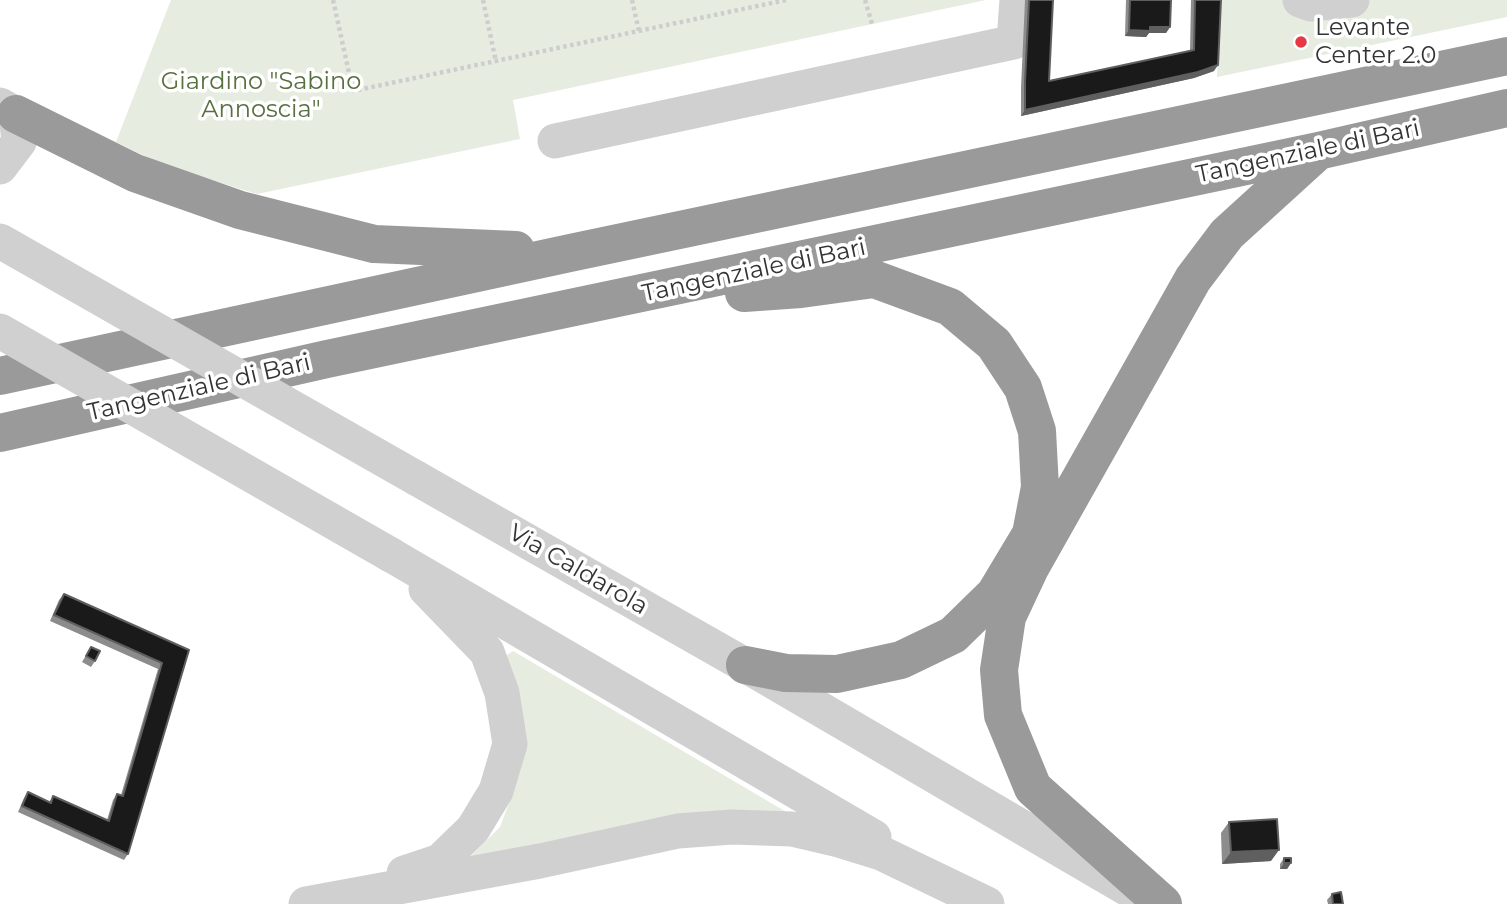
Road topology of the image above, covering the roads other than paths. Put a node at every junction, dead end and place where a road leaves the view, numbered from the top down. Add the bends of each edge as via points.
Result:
1 (1017, 0) edge
2 (1300, 0) edge
3 (1352, 0) edge
4 (1507, 56) edge
5 (1507, 108) edge
6 (8, 109) edge
7 (555, 141) dead end
8 (1318, 151) junction
9 (0, 167) edge
10 (0, 241) edge
11 (570, 253) junction
12 (602, 303) junction
13 (0, 331) edge
14 (0, 376) edge
15 (0, 433) edge
16 (391, 555) junction
17 (745, 665) junction
18 (317, 902) edge
19 (987, 904) edge
20 (1153, 904) edge
21 (1163, 904) edge

1 - 7 street via 1014,42
2 - 3 street via 1311,4
4 - 11 highway
5 - 8 highway, Tangenziale di Bari
6 - 9 street via 19,142
6 - 11 highway via 135,173 240,210 374,244
8 - 12 highway, Tangenziale di Bari
8 - 21 highway via 1227,234 1193,279 1007,617 999,670 1003,715 1032,788
10 - 17 street, Via Caldarola, bridge
11 - 14 highway
12 - 15 highway, Tangenziale di Bari
12 - 17 highway via 874,279 950,307 994,344 1023,388 1037,431 1040,487 1031,534 987,602 953,635 901,660 837,674 786,673
13 - 16 street, bridge
16 - 18 street via 487,652 502,693 510,744 496,791 473,829 440,861
16 - 19 street
17 - 20 street, Via Caldarola
18 - 19 street via 678,831 732,827 792,829 839,840 881,853

